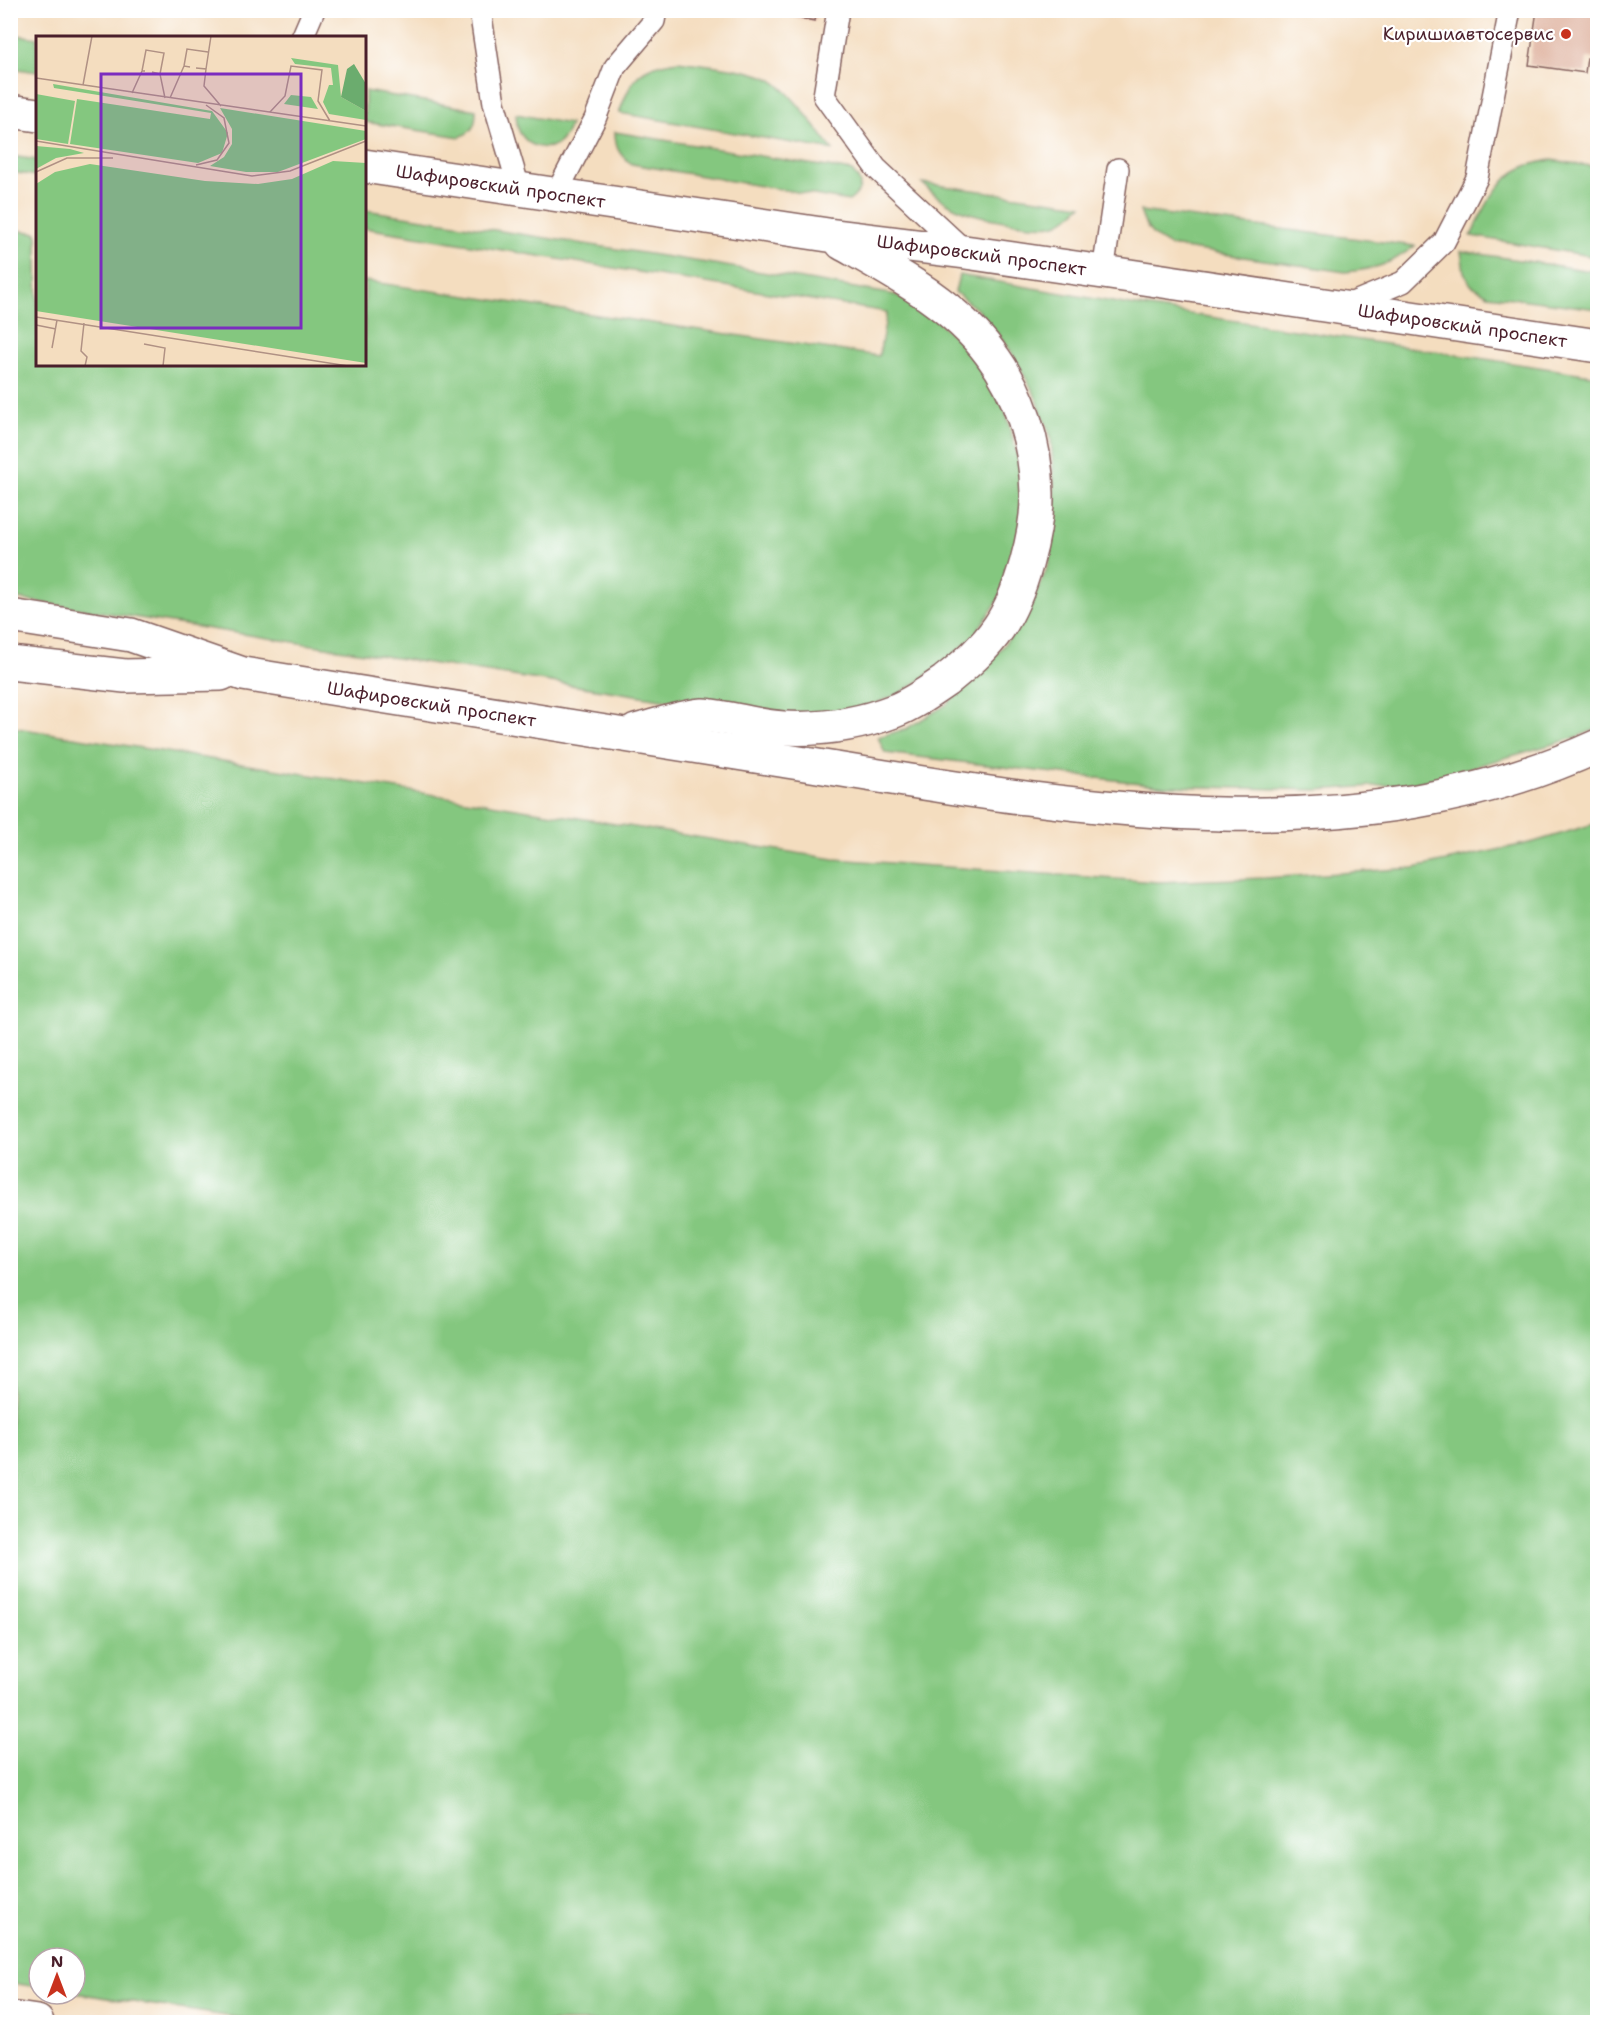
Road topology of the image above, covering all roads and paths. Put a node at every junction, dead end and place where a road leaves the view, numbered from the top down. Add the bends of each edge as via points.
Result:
1 (314, 10) edge
2 (480, 10) edge
3 (656, 10) edge
4 (838, 10) edge
5 (1509, 10) edge
6 (303, 36) edge
7 (10, 111) edge
8 (36, 115) edge
9 (366, 166) edge
10 (1118, 169) dead end
11 (519, 188) junction
12 (556, 194) junction
13 (828, 235) junction
14 (965, 252) junction
15 (1103, 272) junction
16 (1342, 308) junction
17 (1598, 346) edge
18 (10, 616) edge
19 (10, 663) edge
20 (243, 674) junction
21 (620, 735) junction
22 (1598, 746) edge
23 (10, 2019) edge
24 (37, 2022) edge

1 - 6 lane
2 - 11 lane via 494,103
3 - 12 lane via 654,21 615,67 595,119
4 - 14 lane via 824,96 876,168
5 - 16 lane via 1478,178 1444,242 1403,282
7 - 8 main road
9 - 11 main road, Шафировский проспект
10 - 15 lane
11 - 12 main road, Шафировский проспект
12 - 13 main road, Шафировский проспект
13 - 14 main road, Шафировский проспект
13 - 21 main road via 932,298 961,321 990,353 1014,392 1030,440 1037,494 1030,549 1016,595 999,627 969,663 897,710 862,722 824,727 783,728 700,715
14 - 15 main road, Шафировский проспект
15 - 16 main road, Шафировский проспект
16 - 17 main road, Шафировский проспект
18 - 20 main road, Шафировский проспект via 132,635
19 - 20 main road, Шафировский проспект via 125,676
20 - 21 main road, Шафировский проспект
21 - 22 main road, Шафировский проспект via 1064,803 1214,814 1332,812 1432,798 1517,777
23 - 24 main road

